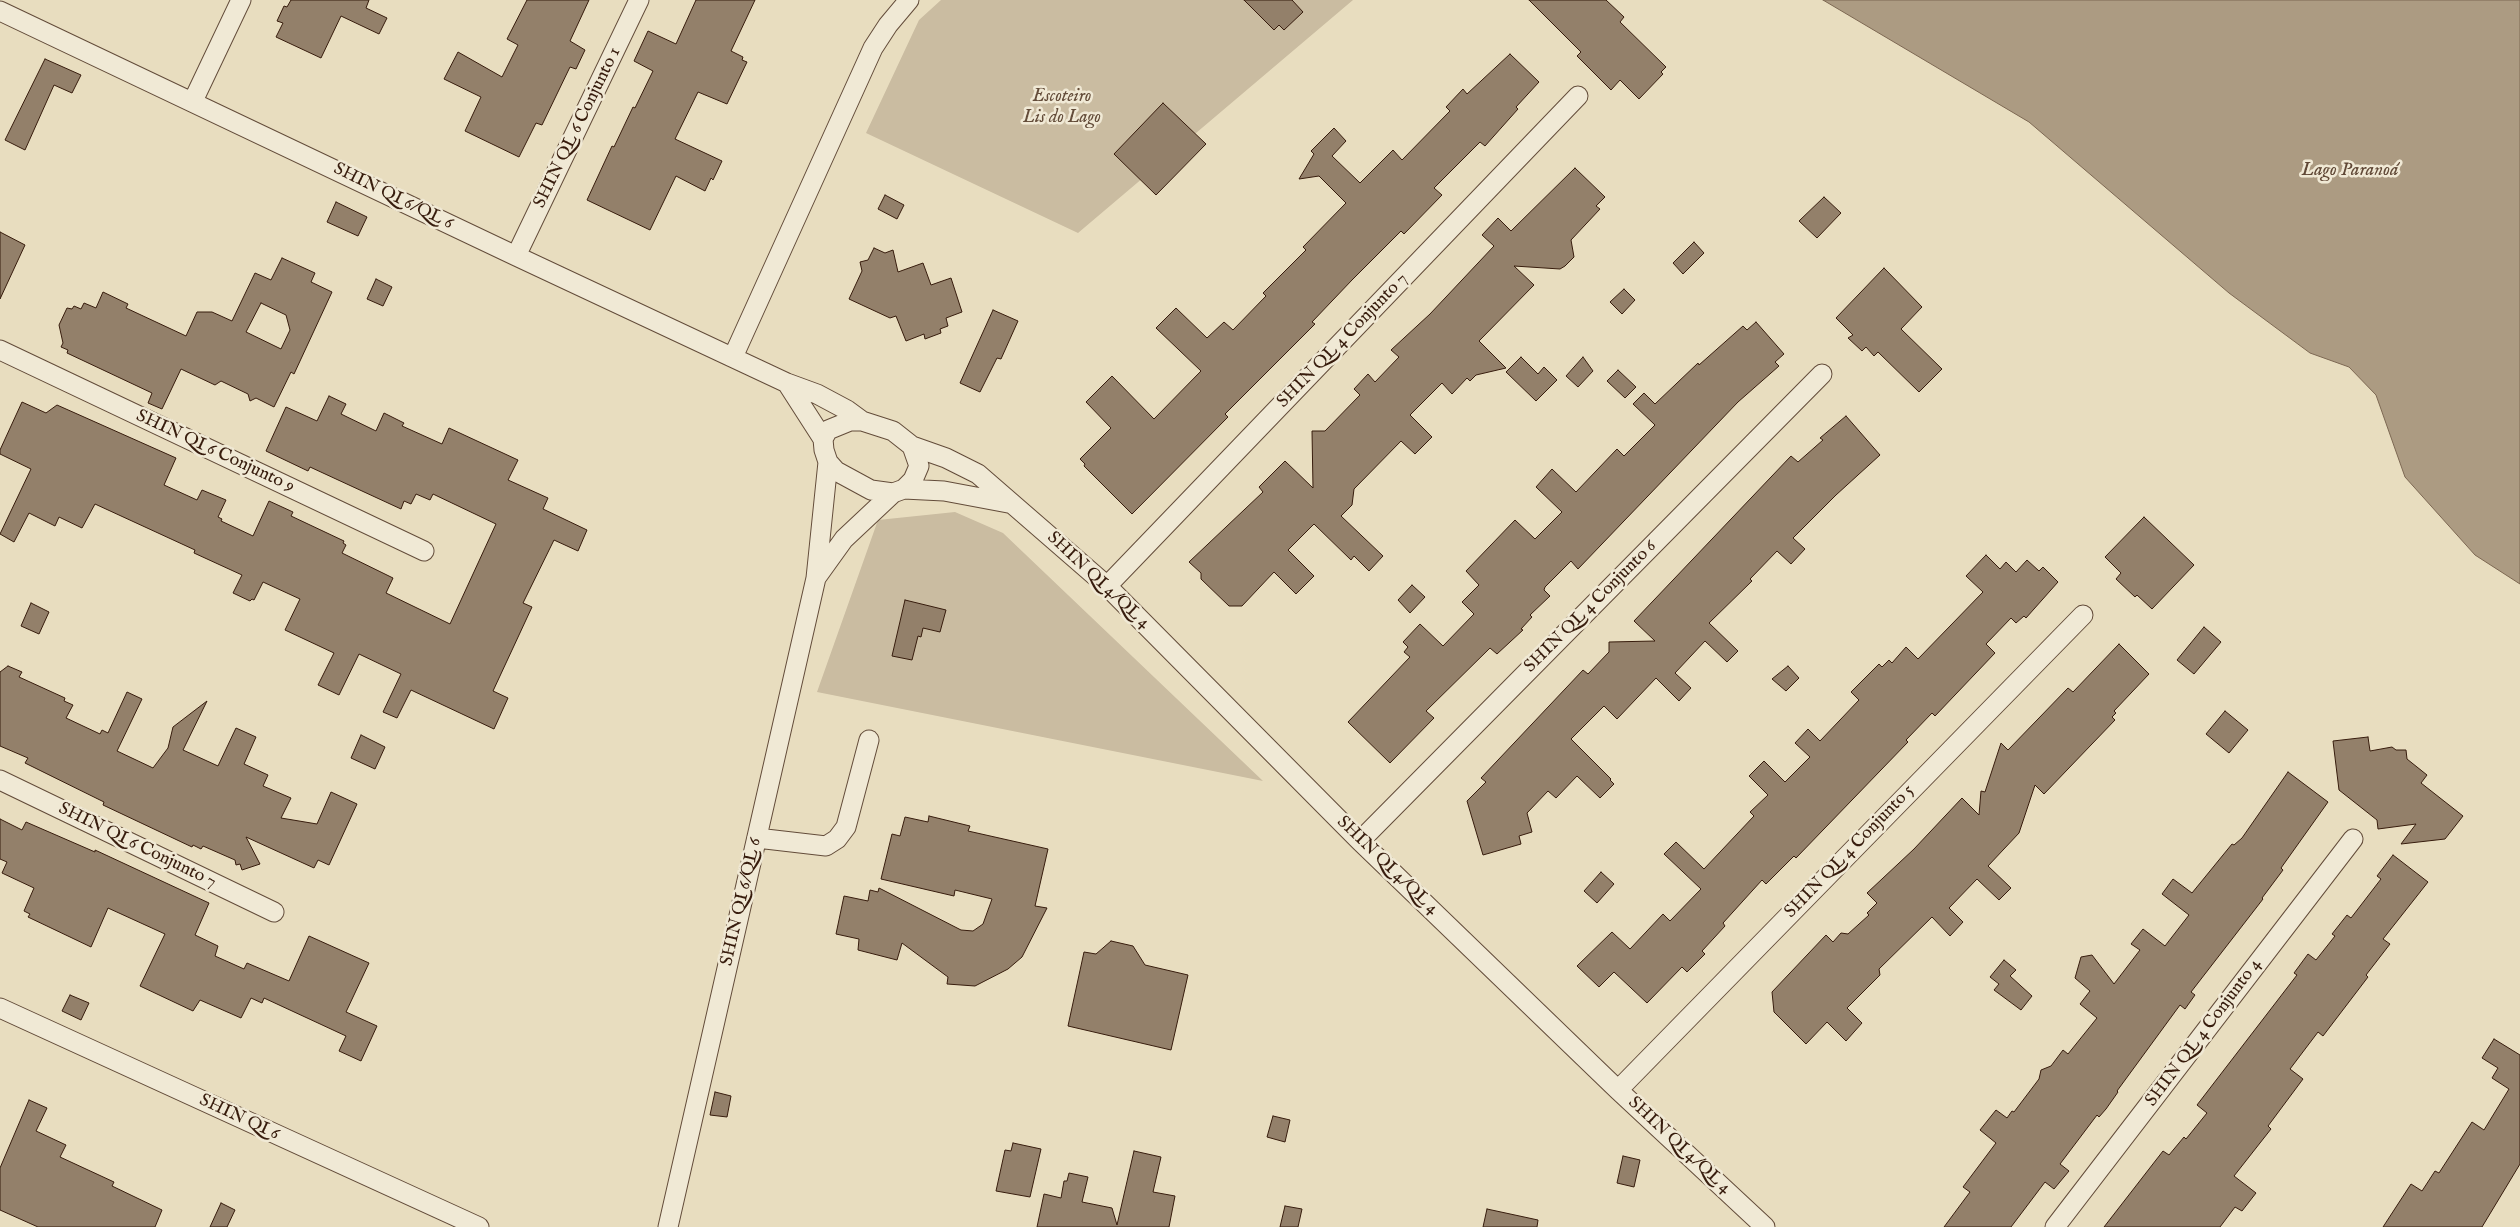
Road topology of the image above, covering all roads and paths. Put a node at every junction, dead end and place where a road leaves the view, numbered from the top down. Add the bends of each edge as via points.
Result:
1 (241, 0) edge
2 (640, 0) edge
3 (909, 0) edge
4 (0, 11) edge
5 (1578, 96) dead end
6 (193, 101) junction
7 (516, 256) junction
8 (2, 356) edge
9 (733, 357) junction
10 (1822, 374) dead end
11 (787, 383) junction
12 (862, 421) junction
13 (823, 439) junction
14 (912, 446) junction
15 (828, 462) junction
16 (898, 491) junction
17 (1010, 503) junction
18 (424, 551) dead end
19 (816, 578) junction
20 (1107, 586) junction
21 (2083, 614) dead end
22 (869, 740) dead end
23 (0, 780) edge
24 (757, 838) junction
25 (2353, 840) dead end
26 (1360, 841) junction
27 (274, 912) dead end
28 (0, 1008) edge
29 (1618, 1090) junction
30 (479, 1227) edge
31 (668, 1227) edge
32 (1765, 1227) edge
33 (2055, 1227) edge

1 - 6 street
2 - 7 street, SHIN QL 6 Conjunto 1
3 - 9 street via 874,48
4 - 6 street, SHIN QI 6/QL 6
5 - 20 street, SHIN QL 4 Conjunto 7
6 - 7 street, SHIN QI 6/QL 6
7 - 9 street, SHIN QI 6/QL 6
8 - 18 street, SHIN QI 6 Conjunto 9
9 - 11 street, SHIN QI 6/QL 6
10 - 26 street, SHIN QL 4 Conjunto 6
11 - 12 street, SHIN QI 6/QL 6 via 826,398
11 - 13 street
12 - 13 street via 836,425
12 - 14 street via 893,431
13 - 15 street
14 - 16 street via 919,466 913,480
14 - 17 street, SHIN QI 4/QL 4 via 964,465
15 - 16 street via 836,471 871,490
15 - 19 street, SHIN QI 6/QL 6
16 - 17 street, SHIN QI 4/QL 4 via 963,494
16 - 19 street, SHIN QI 6/QL 6 via 844,539
17 - 20 street, SHIN QI 4/QL 4
19 - 24 street, SHIN QI 6/QL 6
20 - 26 street, SHIN QI 4/QL 4
21 - 29 street, SHIN QL 4 Conjunto 5
22 - 24 street via 846,827 837,839 826,846
23 - 27 street, SHIN QI 6 Conjunto 7
24 - 31 street, SHIN QI 6/QL 6
25 - 33 street, SHIN QL 4 Conjunto 4
26 - 29 street, SHIN QI 4/QL 4
28 - 30 street, SHIN QI 6
29 - 32 street, SHIN QI 4/QL 4

